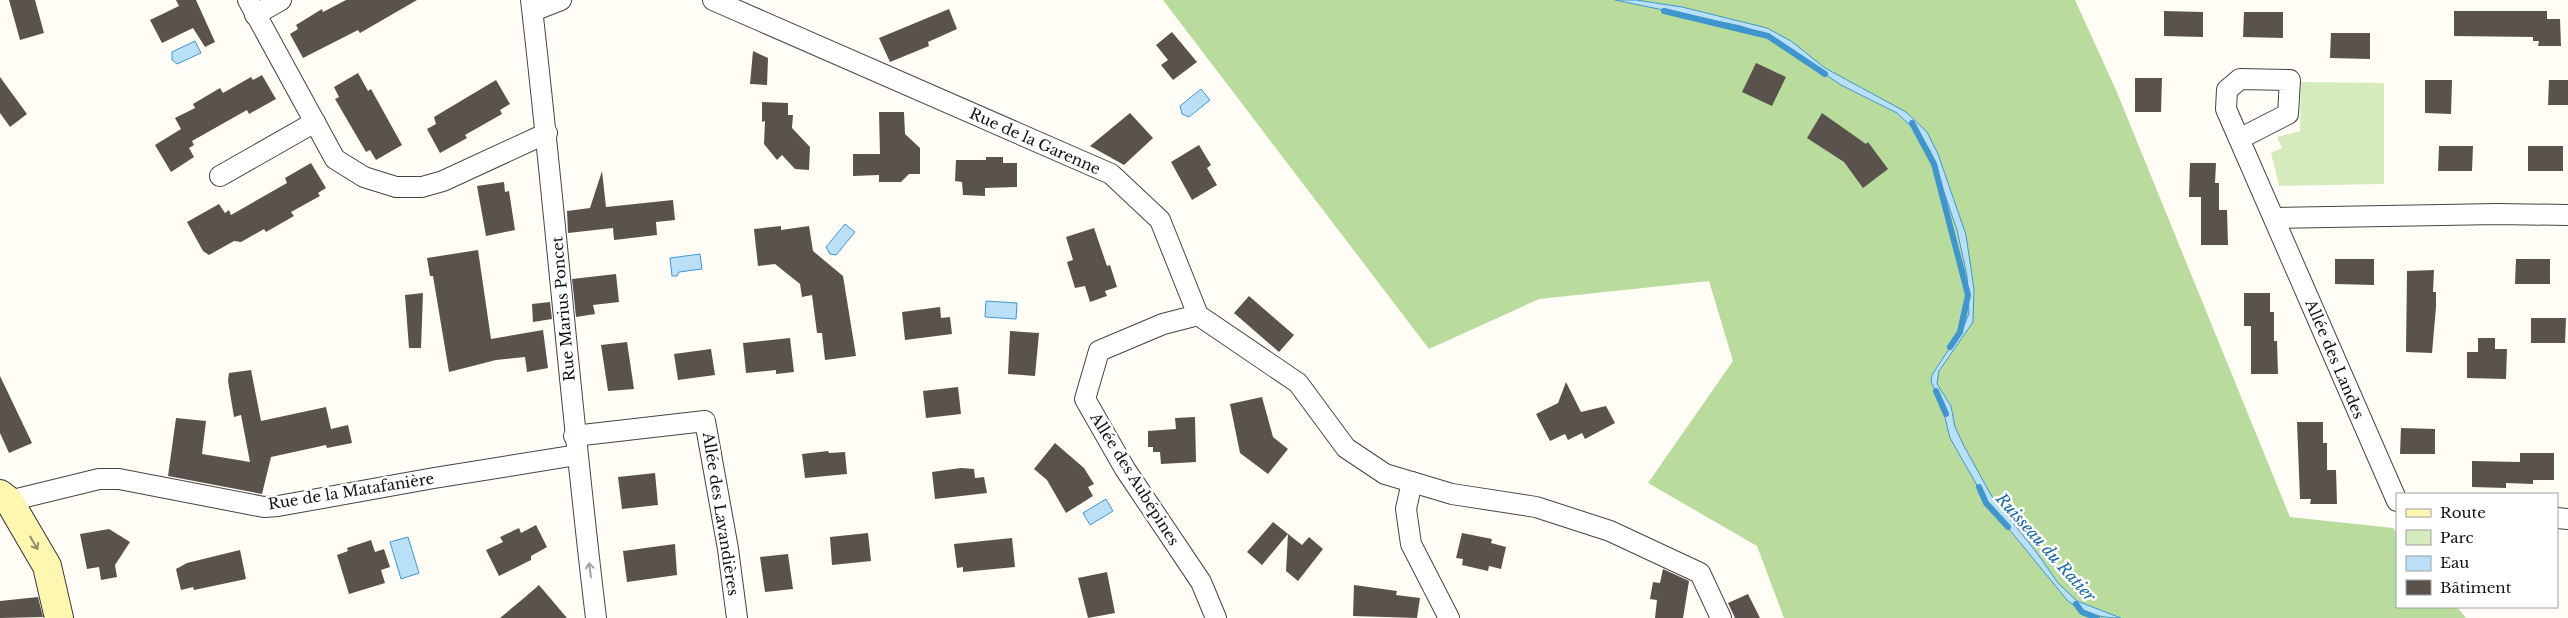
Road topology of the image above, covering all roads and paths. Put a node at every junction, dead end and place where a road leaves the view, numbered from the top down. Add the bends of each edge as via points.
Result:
1 (281, 0) edge
2 (561, 0) edge
3 (713, 0) edge
4 (532, 5) edge
5 (252, 7) edge
6 (315, 122) junction
7 (546, 133) junction
8 (2239, 139) dead end
9 (220, 176) dead end
10 (2568, 215) edge
11 (2274, 218) junction
12 (1198, 315) junction
13 (575, 446) junction
14 (1412, 482) junction
15 (5, 497) edge
16 (2396, 498) edge
17 (59, 618) edge
18 (596, 618) edge
19 (737, 618) edge
20 (1216, 618) edge
21 (1449, 618) edge
22 (1720, 618) edge

1 - 5 street
2 - 4 street
3 - 12 street, Rue de la Garenne via 1111,174 1160,220
4 - 7 street, Rue Marius Poncet
5 - 6 street
6 - 7 street via 336,158 364,177 396,187 422,187 443,181
6 - 9 street
7 - 13 street, Rue Marius Poncet
8 - 11 street, Allée des Landes
10 - 11 street
11 - 16 street, Allée des Landes
12 - 14 street via 1298,383 1346,448 1385,474
12 - 20 street, Allée des Aubépines via 1163,324 1099,351 1085,399 1125,469 1201,582
13 - 15 street, Rue de la Matafanière via 434,478 278,506 264,507 120,479 99,479
18 -> 13 street, Rue Marius Poncet
13 - 19 street, Allée des Lavandières via 705,421
14 - 21 street via 1406,509 1411,544
14 - 22 street via 1452,494 1536,507 1610,531 1700,572
15 -> 17 street via 47,566

